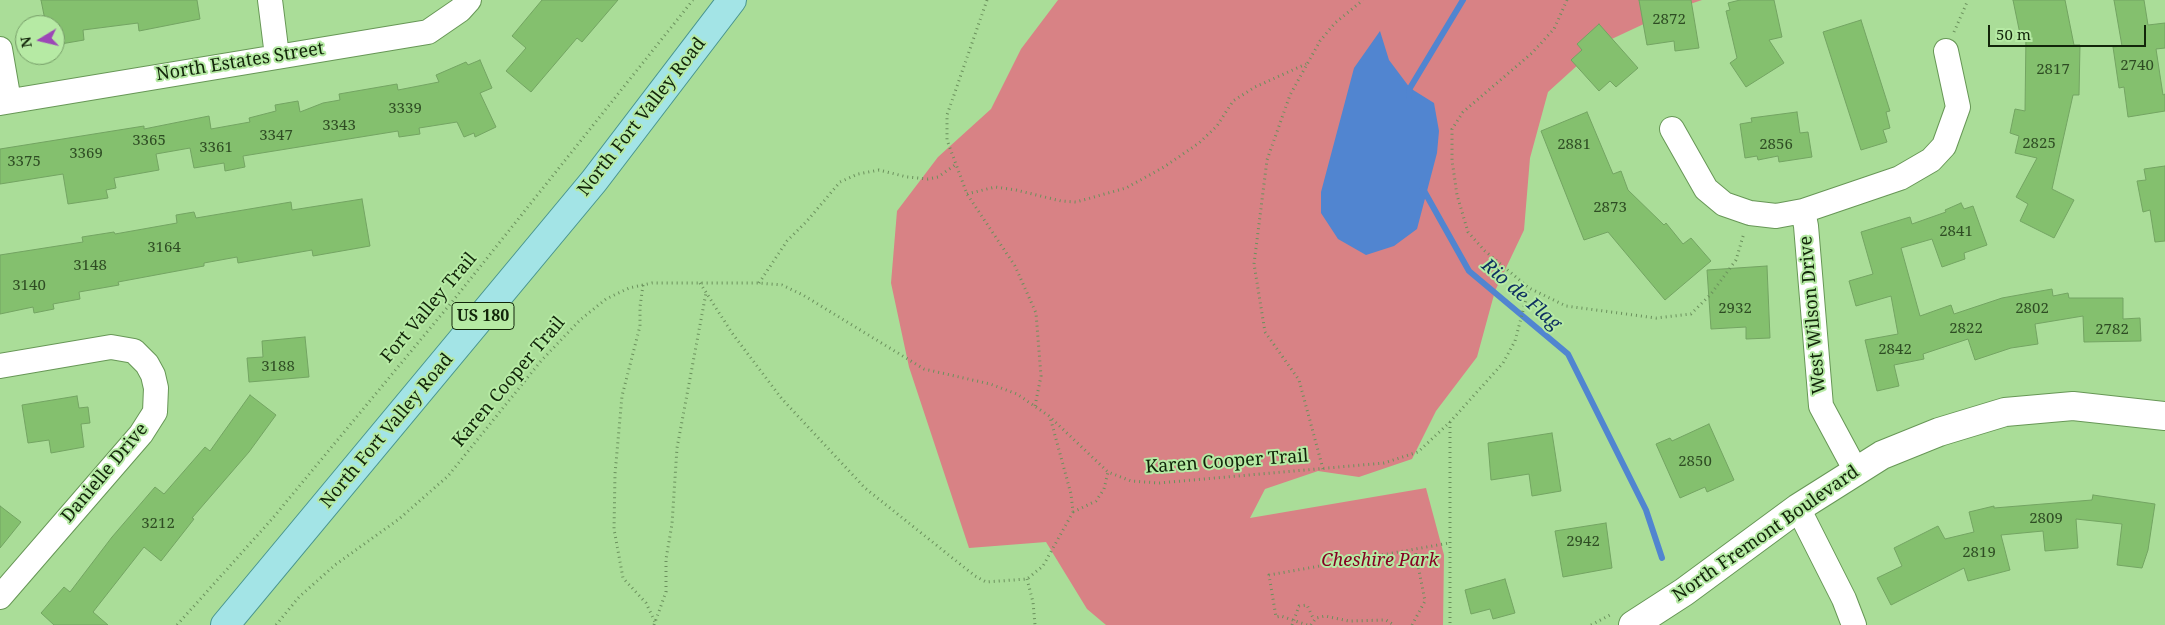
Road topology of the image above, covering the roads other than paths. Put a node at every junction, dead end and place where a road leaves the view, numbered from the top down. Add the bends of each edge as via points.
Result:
1 (270, 0) edge
2 (469, 0) edge
3 (732, 0) edge
4 (0, 49) edge
5 (1946, 51) road end
6 (278, 56) junction
7 (5, 102) edge
8 (1672, 129) dead end
9 (1803, 211) junction
10 (0, 366) edge
11 (2165, 416) edge
12 (1856, 471) junction
13 (1798, 508) junction
14 (0, 597) edge
15 (225, 625) edge
16 (1633, 625) edge
17 (1854, 625) edge

1 - 6 street
2 - 6 street, North Estates Street via 428,32
3 - 15 main road, North Fort Valley Road / US 180 via 594,181
4 - 7 street
5 - 9 street via 1958,107 1944,146 1931,160 1900,178
6 - 7 street, North Estates Street
8 - 9 street via 1706,189 1724,204 1750,214 1776,216
9 - 12 street, West Wilson Drive via 1821,406
10 - 14 street, Danielle Drive via 110,347 134,351 153,374 156,388 155,412 141,434
11 - 12 street, North Fremont Boulevard via 2073,406 2005,412 1939,432 1882,456
12 - 13 street, North Fremont Boulevard
13 - 16 street, North Fremont Boulevard via 1684,592
13 - 17 street

